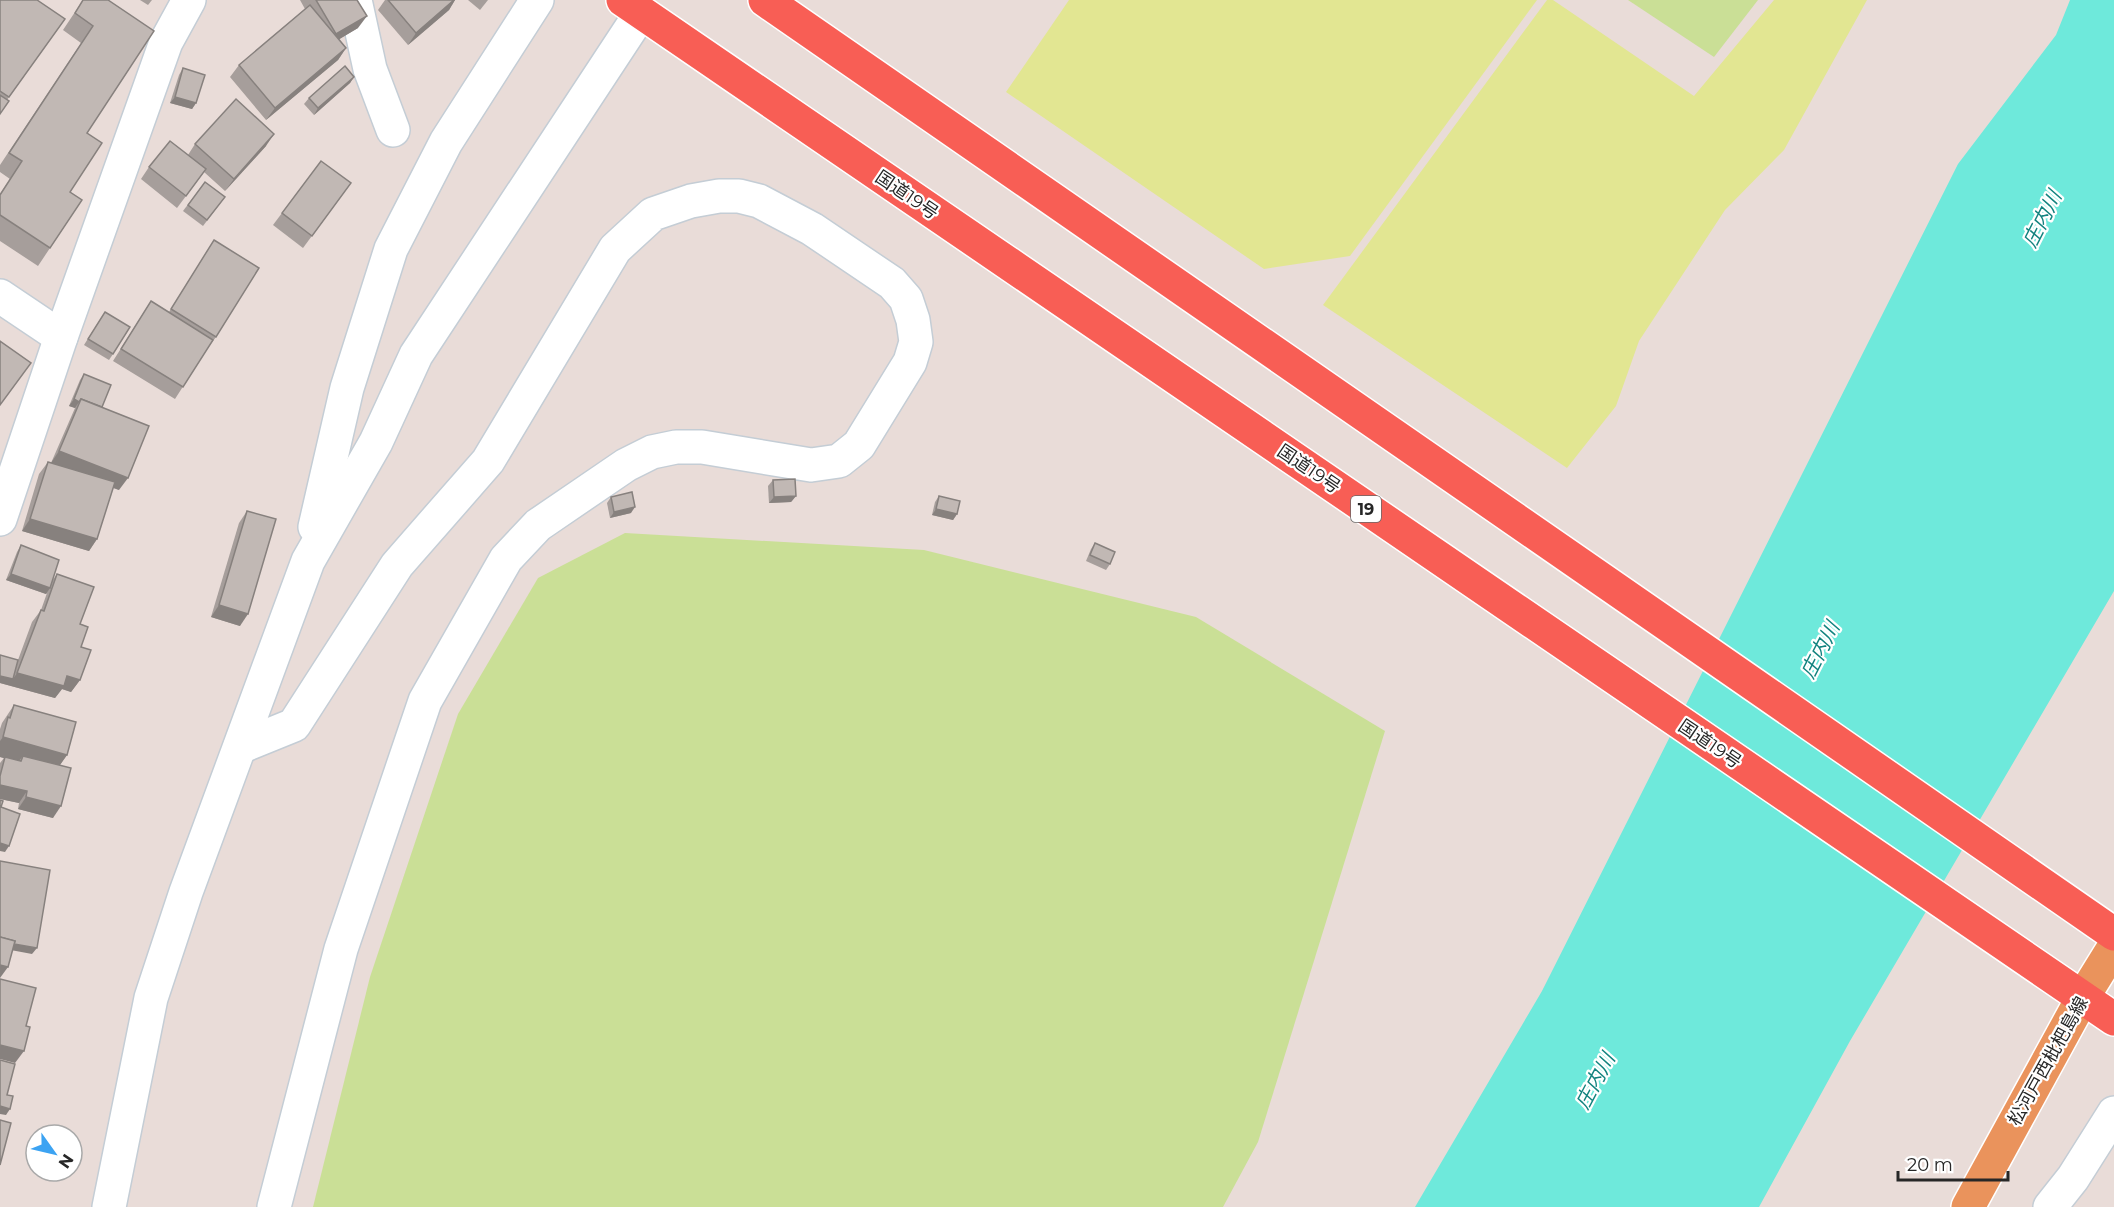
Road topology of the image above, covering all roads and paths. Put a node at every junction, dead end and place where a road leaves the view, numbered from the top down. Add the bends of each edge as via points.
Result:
1 (189, 0) edge
2 (355, 0) edge
3 (537, 0) edge
4 (765, 0) edge
5 (632, 6) edge
6 (138, 24) edge
7 (165, 42) junction
8 (393, 130) dead end
9 (0, 296) edge
10 (61, 337) junction
11 (0, 519) edge
12 (308, 561) junction
13 (240, 747) junction
14 (2111, 936) edge
15 (2073, 991) junction
16 (2114, 1019) edge
17 (2114, 1113) edge
18 (110, 1207) edge
19 (274, 1207) edge
20 (1968, 1207) edge
21 (2050, 1207) edge

1 - 7 street
2 - 8 street via 370,69
3 - 12 street via 446,142 392,249 347,388
4 - 14 highway
5 - 12 street via 416,355 376,442
5 - 15 highway, 国道19号 / 19
6 - 7 street
7 - 10 street
9 - 10 street
10 - 11 street
12 - 13 street
13 - 18 street via 151,998
13 - 19 street via 294,725 397,565 488,462 615,249 653,214 719,196 759,201 821,235 892,283 906,299 916,342 910,362 859,445 839,461 812,465 702,447 652,452 626,465 538,525 506,559 425,701 341,949
14 - 15 main road, 松河戸西枇杷島線
15 - 16 highway, 国道19号 / 19
15 - 20 main road, 松河戸西枇杷島線
17 - 21 street

